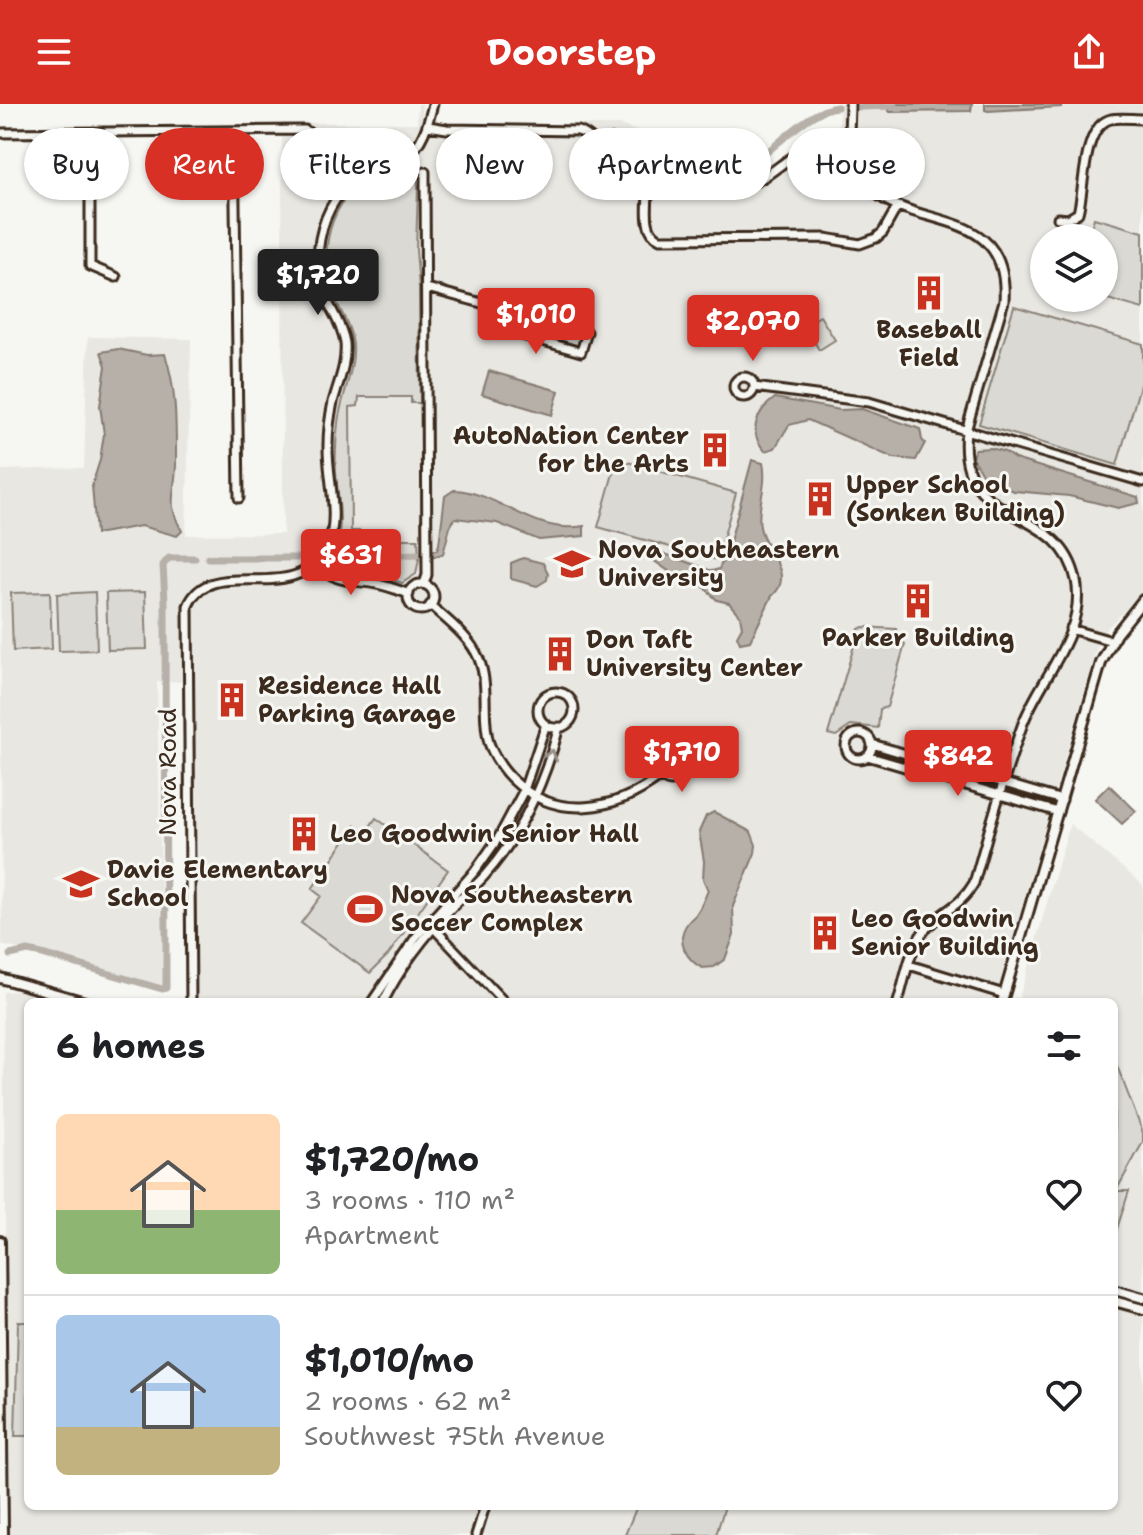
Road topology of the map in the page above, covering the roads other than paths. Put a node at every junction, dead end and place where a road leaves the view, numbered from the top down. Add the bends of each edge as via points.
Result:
1 (432, 104) edge
2 (850, 104) edge
3 (1143, 119) edge
4 (428, 126) junction
5 (850, 128) edge
6 (569, 131) edge
7 (0, 133) edge
8 (24, 133) edge
9 (425, 172) dead end
10 (90, 200) edge
11 (235, 200) edge
12 (648, 200) edge
13 (887, 200) edge
14 (897, 207) junction
15 (1058, 218) dead end
16 (116, 277) dead end
17 (427, 288) junction
18 (504, 310) junction
19 (754, 387) dead end
20 (966, 431) junction
21 (1143, 482) edge
22 (239, 498) dead end
23 (316, 563) junction
24 (424, 584) junction
25 (409, 594) junction
26 (1143, 600) edge
27 (430, 605) junction
28 (1070, 629) junction
29 (1112, 641) junction
30 (546, 724) junction
31 (559, 727) junction
32 (872, 744) junction
33 (867, 756) junction
34 (661, 776) dead end
35 (1004, 783) junction
36 (524, 790) junction
37 (1000, 794) junction
38 (535, 796) junction
39 (1062, 800) junction
40 (1058, 812) junction
41 (431, 925) junction
42 (909, 965) junction
43 (0, 978) edge
44 (71, 998) edge
45 (191, 998) edge
46 (375, 998) edge
47 (385, 998) edge
48 (500, 998) edge
49 (899, 998) edge
50 (1003, 998) edge
51 (0, 1241) edge
52 (0, 1272) edge
53 (1118, 1291) edge
54 (1143, 1298) edge
55 (1118, 1302) edge
56 (1143, 1309) edge
57 (1, 1354) edge
58 (1, 1406) edge
59 (484, 1510) edge
60 (3, 1535) edge
61 (476, 1535) edge

1 - 4 street
2 - 5 street
3 - 15 street via 1110,120 1098,128 1090,140 1078,213
4 - 6 street
4 - 23 street via 404,159 348,185 322,230 321,280 341,326 345,352 328,441 332,533
7 - 8 street
9 - 17 street
10 - 16 street via 90,266
11 - 22 street
12 - 14 street via 649,229 660,239 822,238 860,244 883,232
13 - 14 street
14 - 20 street via 981,235 1002,269 1001,315
17 - 18 street
17 - 24 street
18 - 18 street via 498,328 581,352 587,332
19 - 20 street via 869,402
20 - 21 street
20 - 28 street via 963,453 978,490 996,506 1043,530 1071,564 1077,597
23 - 25 street via 340,581 380,584
23 - 45 street, Nova Road via 289,579 206,584 187,613
24 - 25 street
24 - 27 street via 433,593
25 - 27 street via 415,608
26 - 29 street
27 - 36 street via 478,656 486,682 490,746
28 - 29 street
28 - 35 street via 1030,705
29 - 39 street
30 - 31 street
30 - 31 street via 539,705 545,696 560,692 574,707 572,718
30 - 36 street
38 -> 31 street
32 - 33 street
32 - 33 street via 859,733 846,743 852,757
32 - 35 street
33 - 37 street
34 - 38 street via 625,799 592,807 567,807
35 - 37 street
35 - 39 street
36 - 38 street
36 - 41 street via 480,865
37 - 40 street
37 - 42 street via 968,893 923,931
38 - 41 street via 495,864
39 - 40 street
40 - 50 street
41 - 46 street
41 - 47 street
41 - 48 street
42 - 49 street
42 - 50 street
43 - 44 street
51 - 52 street
52 - 57 street
53 - 54 street
55 - 56 street
57 - 58 street
58 - 60 street
59 - 61 street

